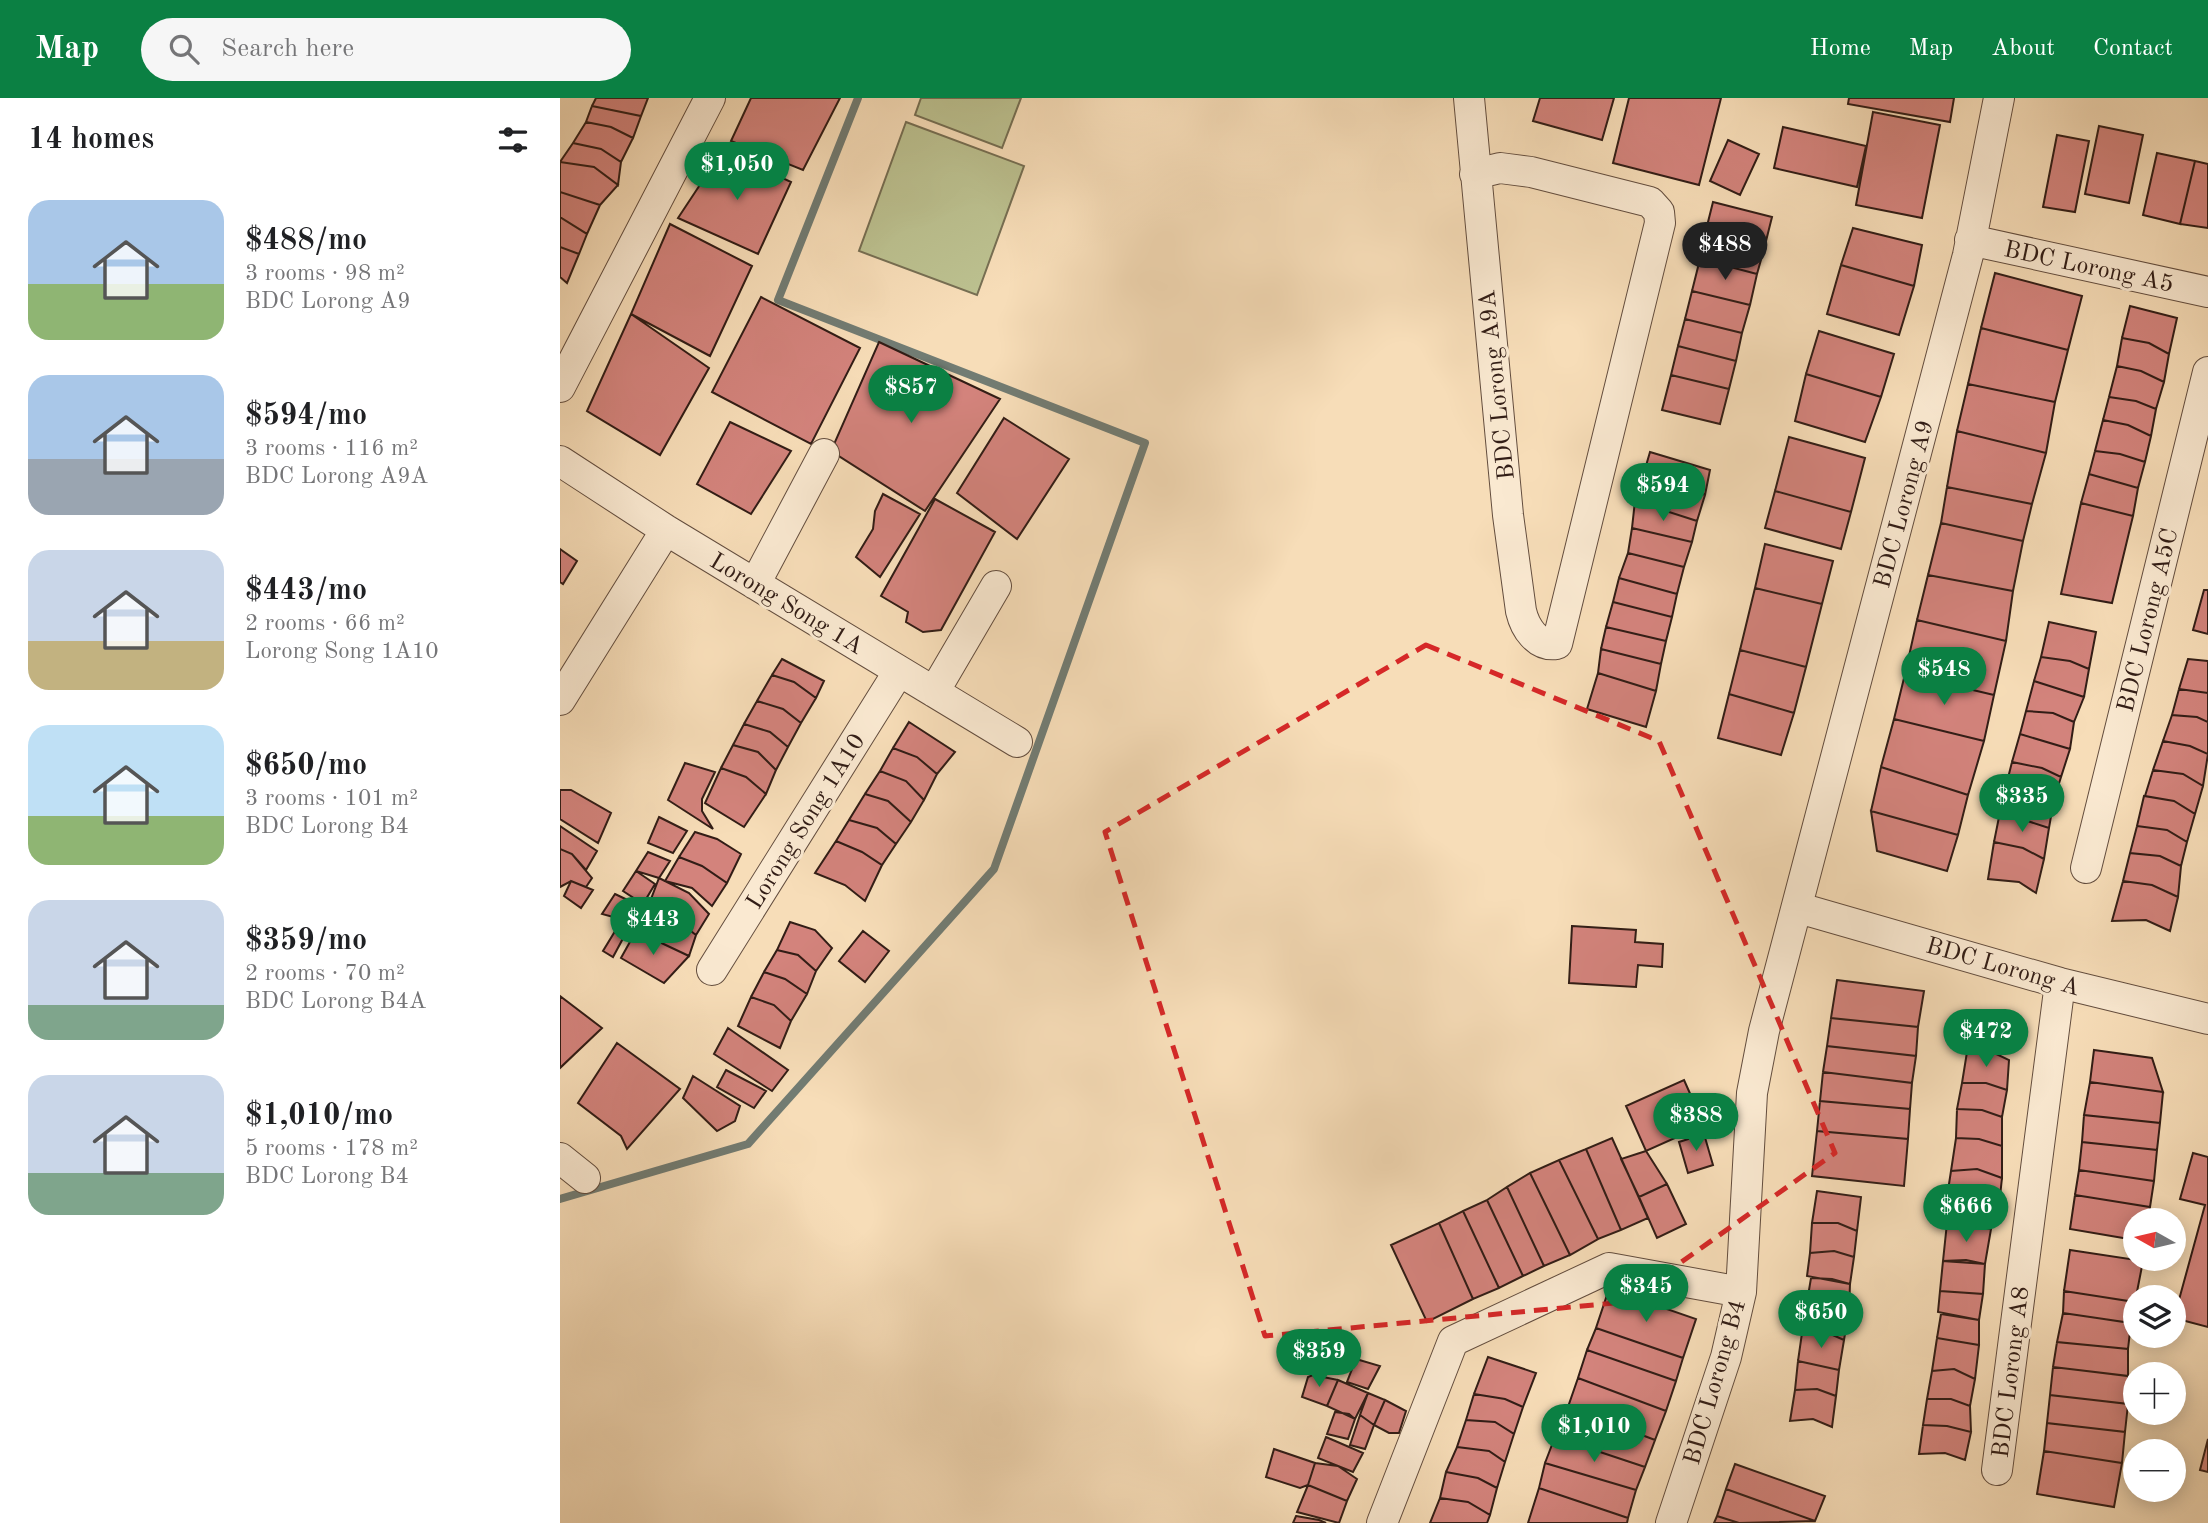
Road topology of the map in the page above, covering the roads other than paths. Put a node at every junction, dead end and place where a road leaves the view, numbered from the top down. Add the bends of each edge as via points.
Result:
1 (710, 98) edge
2 (1469, 98) edge
3 (1999, 98) edge
4 (1475, 174) junction
5 (1970, 240) junction
6 (2208, 292) edge
7 (2208, 372) edge
8 (560, 387) edge
9 (824, 454) dead end
10 (560, 461) edge
11 (666, 530) junction
12 (755, 584) junction
13 (996, 586) dead end
14 (899, 671) junction
15 (934, 692) junction
16 (560, 700) edge
17 (1017, 742) dead end
18 (2086, 868) dead end
19 (1799, 908) junction
20 (712, 970) dead end
21 (2060, 983) junction
22 (2208, 1019) edge
23 (560, 1158) edge
24 (585, 1178) dead end
25 (1741, 1292) junction
26 (1997, 1470) dead end
27 (1382, 1523) edge
28 (1671, 1523) edge

1 - 8 street
2 - 4 street, BDC Lorong A9A
3 - 5 street, BDC Lorong A9
4 - 4 street, BDC Lorong A9A via 1521,611 1535,637 1557,644 1660,223 1650,202 1531,172 1500,168
5 - 6 street, BDC Lorong A5
5 - 19 street, BDC Lorong A9
7 - 18 street, BDC Lorong A5C
9 - 12 street
10 - 11 street, Lorong Song 1A
11 - 12 street, Lorong Song 1A
11 - 16 street
12 - 14 street, Lorong Song 1A
13 - 15 street
14 - 15 street, Lorong Song 1A
14 - 20 street, Lorong Song 1A10
15 - 17 street, Lorong Song 1A
19 - 21 street, BDC Lorong A
19 - 25 street, BDC Lorong B4 via 1764,1031 1752,1093
21 - 22 street, BDC Lorong A
21 - 26 street, BDC Lorong A8
23 - 24 street
25 - 27 street via 1609,1268 1453,1340
25 - 28 street, BDC Lorong B4 via 1726,1357

